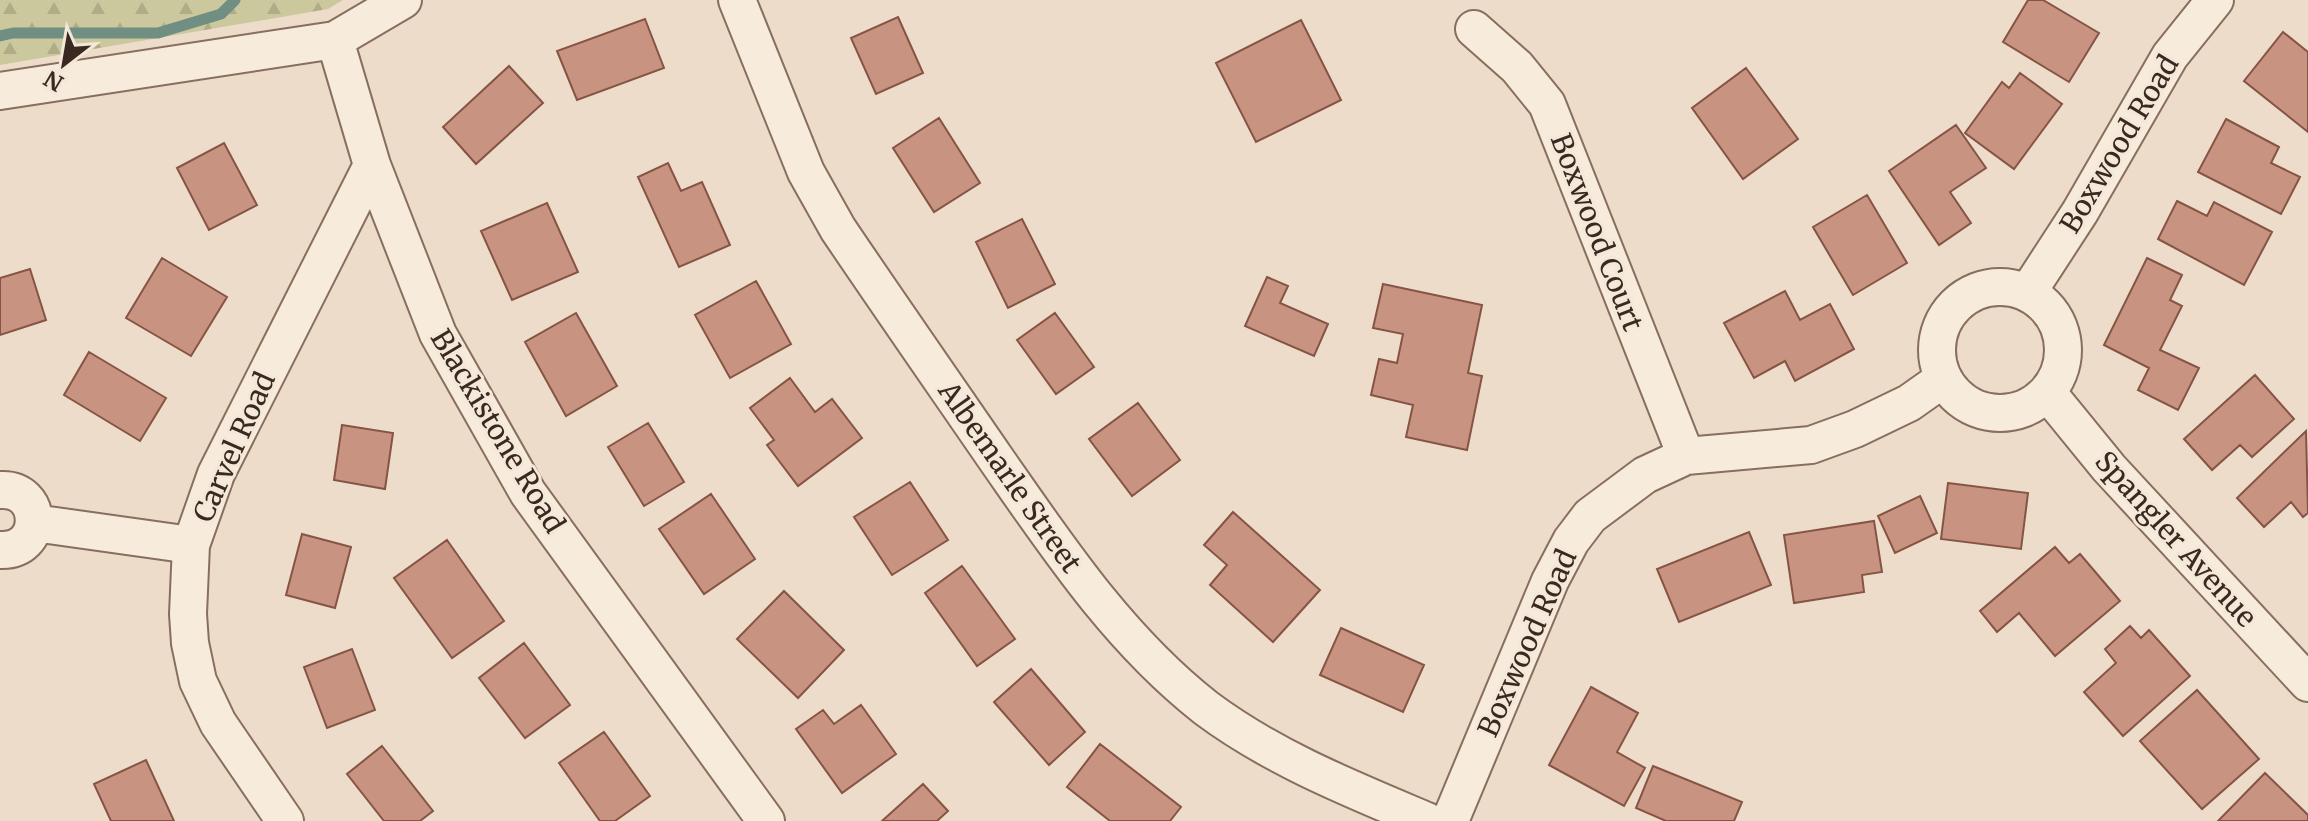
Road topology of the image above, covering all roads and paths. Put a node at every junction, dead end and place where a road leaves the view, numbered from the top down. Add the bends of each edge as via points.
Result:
1 (403, 0) edge
2 (737, 0) edge
3 (2215, 0) edge
4 (1474, 29) dead end
5 (335, 40) junction
6 (0, 91) edge
7 (372, 165) junction
8 (2028, 292) junction
9 (1943, 379) junction
10 (2047, 392) junction
11 (1686, 456) junction
12 (0, 490) edge
13 (34, 523) junction
14 (191, 545) junction
15 (0, 550) edge
16 (2308, 683) edge
17 (285, 821) edge
18 (766, 821) edge
19 (1427, 821) edge
20 (1450, 821) edge

1 - 5 street
2 - 19 street, Albemarle Street via 806,172 838,229 1065,559 1130,639 1206,707 1253,739 1319,775
3 - 8 street, Boxwood Road via 2170,56
4 - 11 street, Boxwood Court via 1517,67 1547,104
5 - 6 street
5 - 7 street, Blackistone Road
7 - 14 street, Carvel Road via 216,474
7 - 18 street, Blackistone Road via 438,334 528,493
8 - 9 street via 1986,287 1952,307 1936,341
8 - 10 street via 2055,317 2062,336 2058,376
9 - 10 street via 1955,396 1992,413 2031,405
9 - 11 street, Boxwood Road via 1909,403 1811,445
10 - 16 street, Spangler Avenue via 2109,468
11 - 20 street, Boxwood Road via 1645,475 1590,516 1571,541
12 - 13 street via 24,498
13 - 14 street
13 - 15 street via 25,542
14 - 17 street, Carvel Road via 190,643 198,681 218,723

